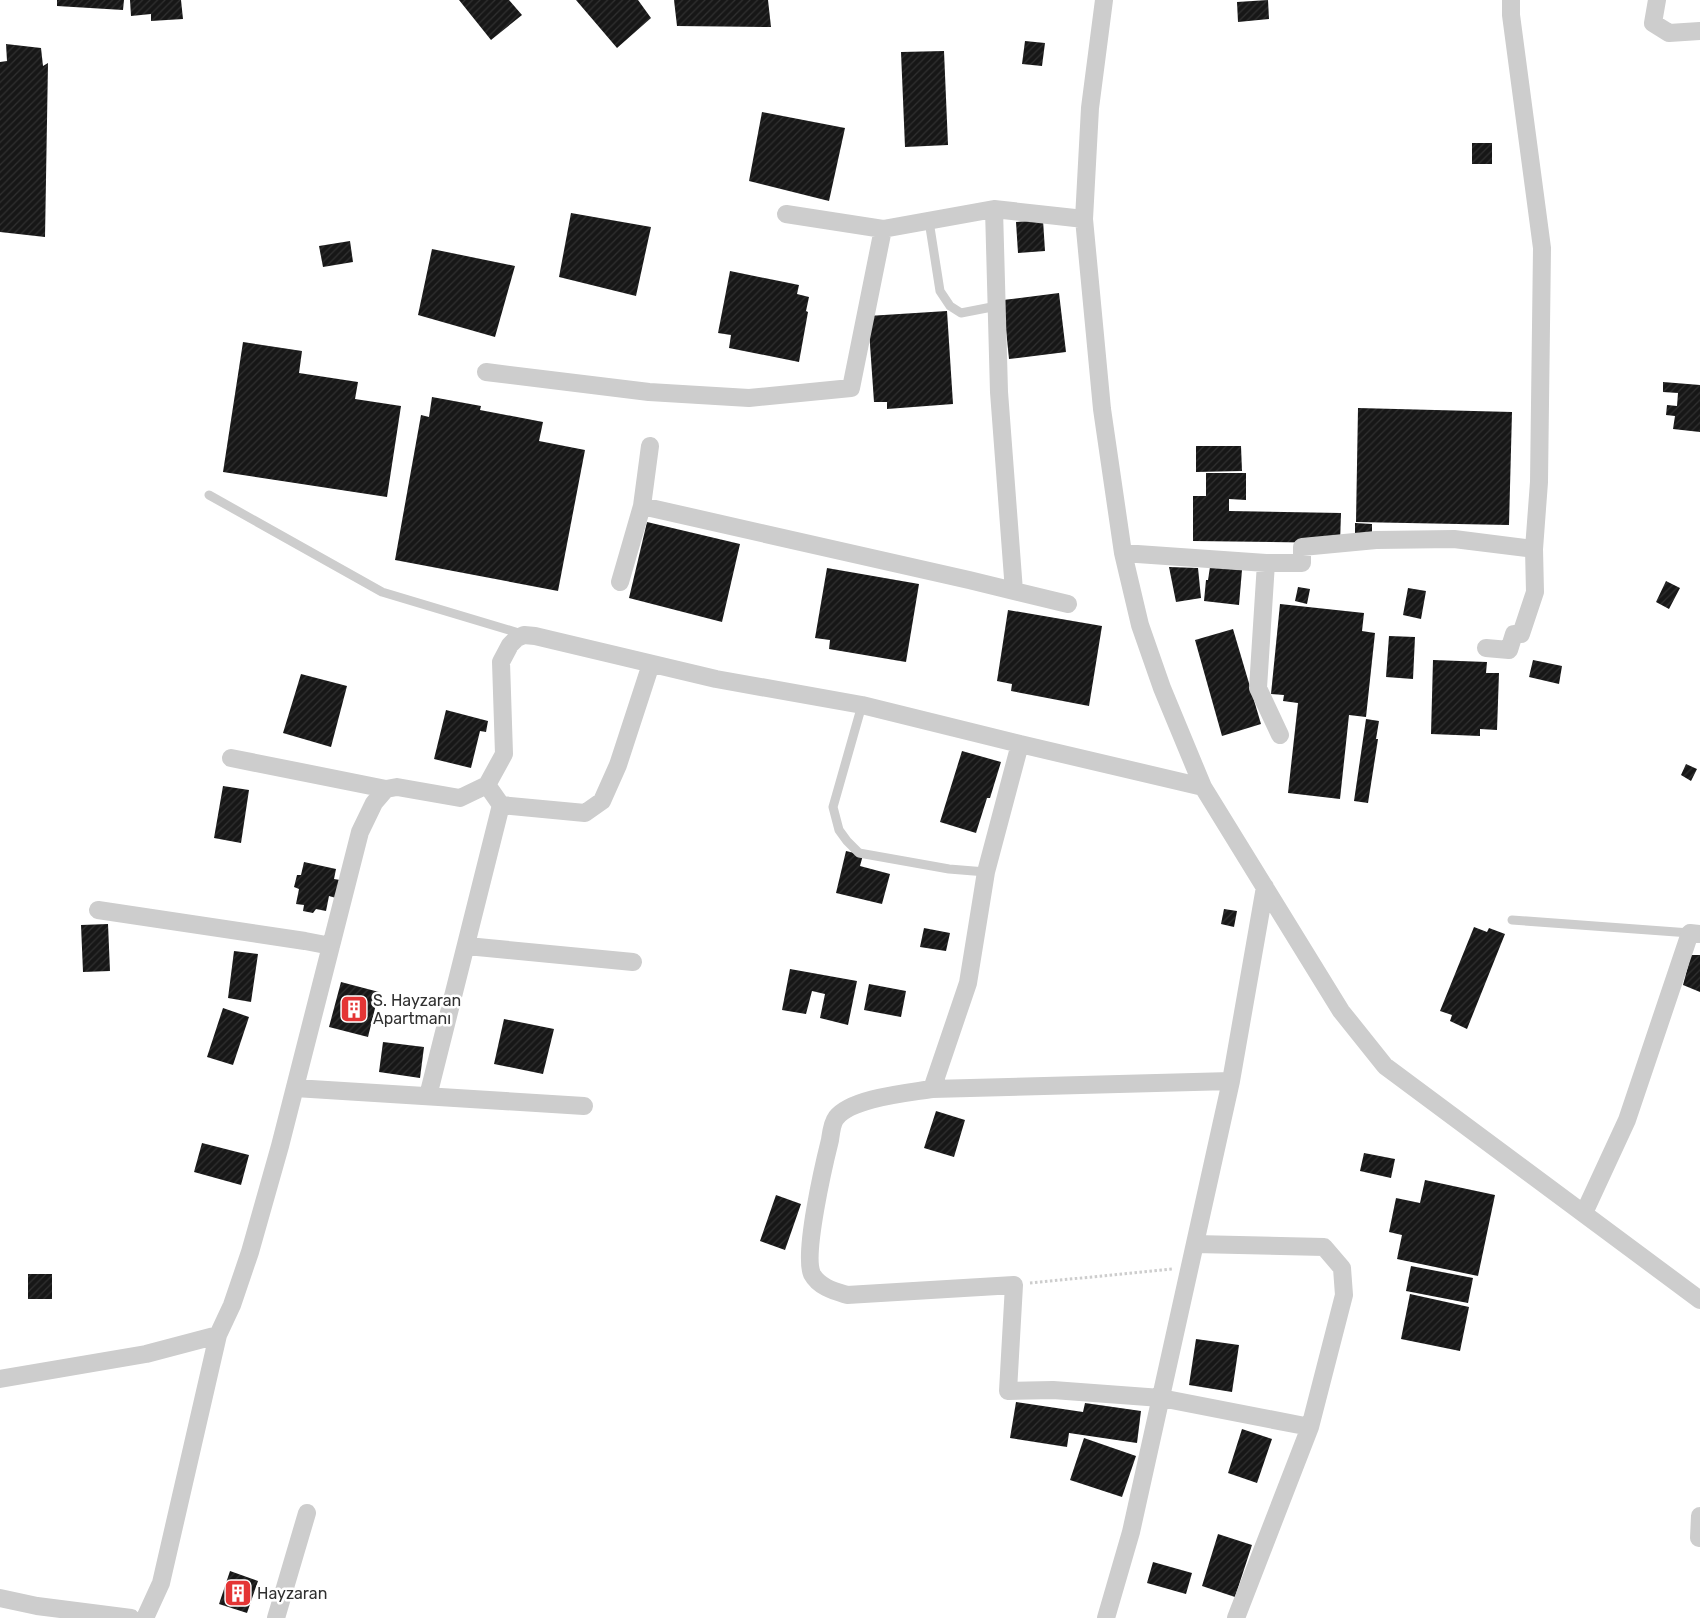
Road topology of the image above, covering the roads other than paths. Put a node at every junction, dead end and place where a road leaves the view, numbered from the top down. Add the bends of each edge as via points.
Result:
1 (1104, 0) edge
2 (1511, 0) edge
3 (1657, 0) edge
4 (1700, 31) edge
5 (994, 209) junction
6 (786, 214) dead end
7 (1084, 219) junction
8 (929, 221) junction
9 (883, 229) junction
10 (997, 306) junction
11 (486, 372) dead end
12 (650, 446) dead end
13 (209, 495) dead end
14 (642, 506) junction
15 (1534, 549) junction
16 (1123, 553) junction
17 (1266, 563) junction
18 (620, 582) dead end
19 (1014, 591) junction
20 (1068, 604) dead end
21 (524, 635) junction
22 (1486, 648) dead end
23 (651, 664) junction
24 (862, 705) junction
25 (1280, 735) dead end
26 (1020, 744) junction
27 (231, 758) dead end
28 (487, 785) junction
29 (1203, 787) junction
30 (386, 790) junction
31 (501, 805) junction
32 (986, 872) junction
33 (1265, 887) junction
34 (98, 910) dead end
35 (1512, 920) dead end
36 (1695, 934) edge
37 (331, 946) junction
38 (466, 946) junction
39 (633, 962) dead end
40 (1231, 1081) junction
41 (295, 1088) junction
42 (932, 1089) junction
43 (428, 1096) junction
44 (584, 1106) dead end
45 (1584, 1214) junction
46 (1195, 1244) junction
47 (1700, 1300) edge
48 (218, 1336) junction
49 (0, 1380) edge
50 (1161, 1398) junction
51 (1310, 1427) junction
52 (308, 1513) dead end
53 (1700, 1516) edge
54 (1699, 1538) edge
55 (0, 1598) edge
56 (131, 1618) edge
57 (145, 1618) edge
58 (276, 1618) edge
59 (1106, 1618) edge
60 (1236, 1618) edge

1 - 7 street via 1090,108
2 - 15 street via 1542,248 1539,482
3 - 4 street via 1653,23 1669,33
5 - 7 street
5 - 8 street
5 - 10 street
6 - 9 street
7 - 16 street via 1102,409
8 - 9 street
8 - 10 lane via 940,291 950,306 961,312
9 - 11 street via 850,388 749,398 649,392
10 - 19 street
12 - 14 street
13 - 21 lane via 382,592
14 - 18 street
14 - 19 street
15 - 17 street via 1454,539 1376,540 1302,547 1302,563
15 - 22 street via 1535,592 1521,634 1514,634 1509,650
16 - 17 street
16 - 29 street via 1140,625
17 - 25 street via 1258,688
19 - 20 street
21 - 23 street
21 - 28 street via 510,645 501,662 504,754
23 - 24 street
23 - 31 street via 618,765 602,801 586,813
24 - 26 street
24 - 32 lane via 833,807 839,830 847,841 859,852 948,869
26 - 29 street
26 - 32 street
27 - 30 street
28 - 30 street via 460,798 397,787
28 - 31 street
29 - 33 street
30 - 37 street via 374,803 360,832
31 - 38 street
32 - 42 street via 968,983
33 - 40 street
33 - 45 street via 1341,1011 1385,1066
34 - 37 street
35 - 36 lane
36 - 45 street via 1627,1120
37 - 41 street
38 - 39 street
38 - 43 street
40 - 42 street
40 - 46 street
41 - 43 street
41 - 48 street via 250,1252
42 - 50 street via 886,1096 847,1108 835,1119 815,1212 810,1261 812,1274 823,1286 847,1295 1014,1285 1008,1391 1053,1390
43 - 44 street
45 - 47 street
46 - 50 street
46 - 51 street via 1324,1247 1342,1268 1344,1295
48 - 49 street via 146,1354
48 - 57 street via 161,1583
50 - 51 street
50 - 59 street via 1131,1532
51 - 60 street
52 - 58 street
53 - 54 street
55 - 56 street

